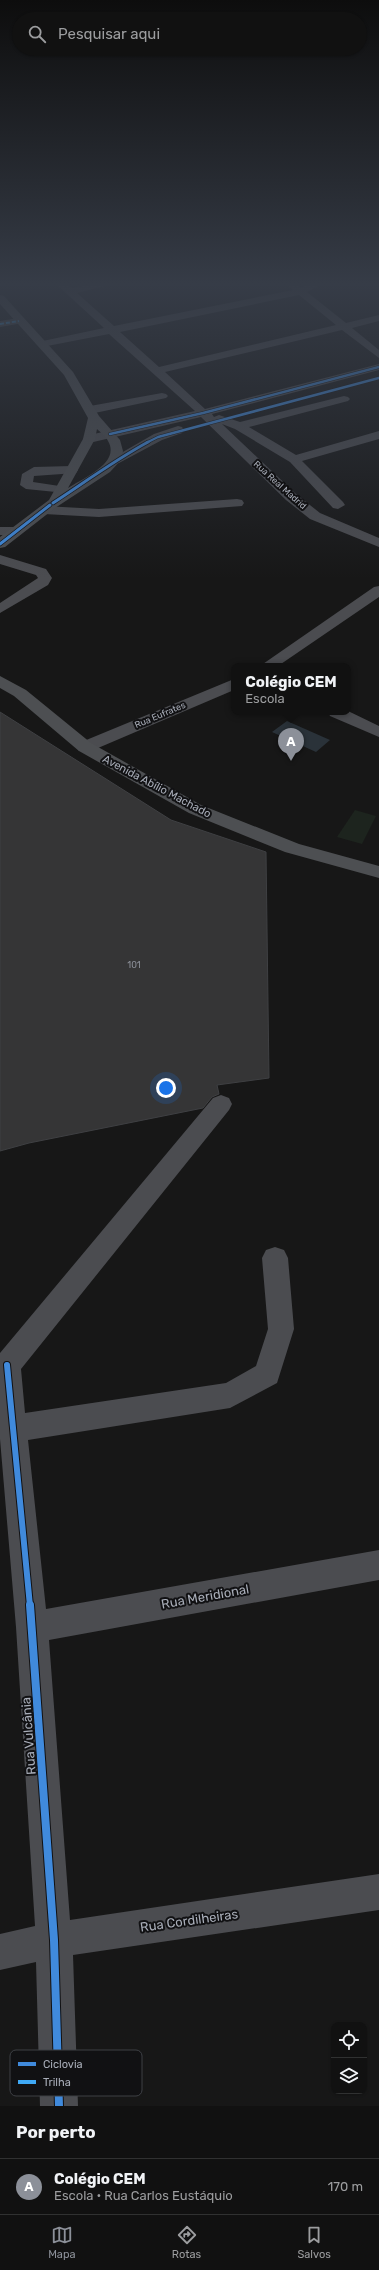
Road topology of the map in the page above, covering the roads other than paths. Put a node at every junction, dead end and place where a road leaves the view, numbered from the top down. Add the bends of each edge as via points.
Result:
1 (75, 382) edge
2 (169, 382) edge
3 (329, 382) edge
4 (369, 382) edge
5 (162, 396) dead end
6 (344, 399) dead end
7 (92, 414) junction
8 (212, 418) junction
9 (239, 426) junction
10 (110, 434) junction
11 (379, 435) edge
12 (89, 439) junction
13 (294, 459) junction
14 (115, 460) junction
15 (75, 465) junction
16 (106, 469) junction
17 (61, 490) junction
18 (237, 503) dead end
19 (338, 505) dead end
20 (48, 507) junction
21 (16, 531) joint
22 (0, 540) edge
23 (379, 543) edge
24 (0, 559) edge
25 (379, 590) edge
26 (0, 609) edge
27 (272, 663) edge
28 (0, 668) edge
29 (0, 681) edge
30 (231, 685) edge
31 (20, 693) junction
32 (342, 715) edge
33 (379, 732) edge
34 (85, 747) junction
35 (379, 872) edge
36 (221, 1104) dead end
37 (274, 1258) dead end
38 (3, 1366) edge
39 (13, 1428) junction
40 (379, 1565) edge
41 (32, 1627) junction
42 (379, 1892) edge
43 (54, 1940) junction
44 (0, 1952) edge
45 (58, 2050) edge
46 (60, 2096) edge
47 (60, 2106) edge

1 - 7 main road
2 - 8 street, Rua Real Madrid
3 - 8 street
4 - 8 street
5 - 7 street
6 - 9 street
7 - 10 main road
7 - 12 main road
8 - 9 street
8 - 10 street
8 - 14 street via 158,437
8 - 23 street, Rua Real Madrid via 291,497 315,516
9 - 13 street
10 - 12 street
10 - 14 main road via 116,446
11 - 13 street
12 - 15 main road
13 - 19 street
14 - 16 main road
15 - 16 main road
15 - 17 main road
15 - 17 street via 28,474 26,485
16 - 20 main road
17 - 20 main road
18 - 20 street via 99,513
20 - 21 main road
21 - 22 street
24 - 26 street via 41,572 45,578 43,582
25 - 27 street
28 - 31 main road, Avenida Abílio Machado
29 - 31 main road, Avenida Abílio Machado
30 - 34 street, Rua Eufrates
31 - 34 main road, Avenida Abílio Machado
32 - 33 street
34 - 35 main road, Avenida Abílio Machado via 195,809 292,848
36 - 38 street
37 - 39 street via 281,1329 267,1374 230,1395 53,1424
38 - 39 street, Rua Vulcânia
39 - 41 street, Rua Vulcânia
40 - 41 street, Rua Meridional
41 - 43 street, Rua Vulcânia
42 - 43 street, Rua Cordilheiras
43 - 44 street, Rua Cordilheiras
43 - 45 street, Rua Vulcânia
46 - 47 street, Rua Vulcânia

